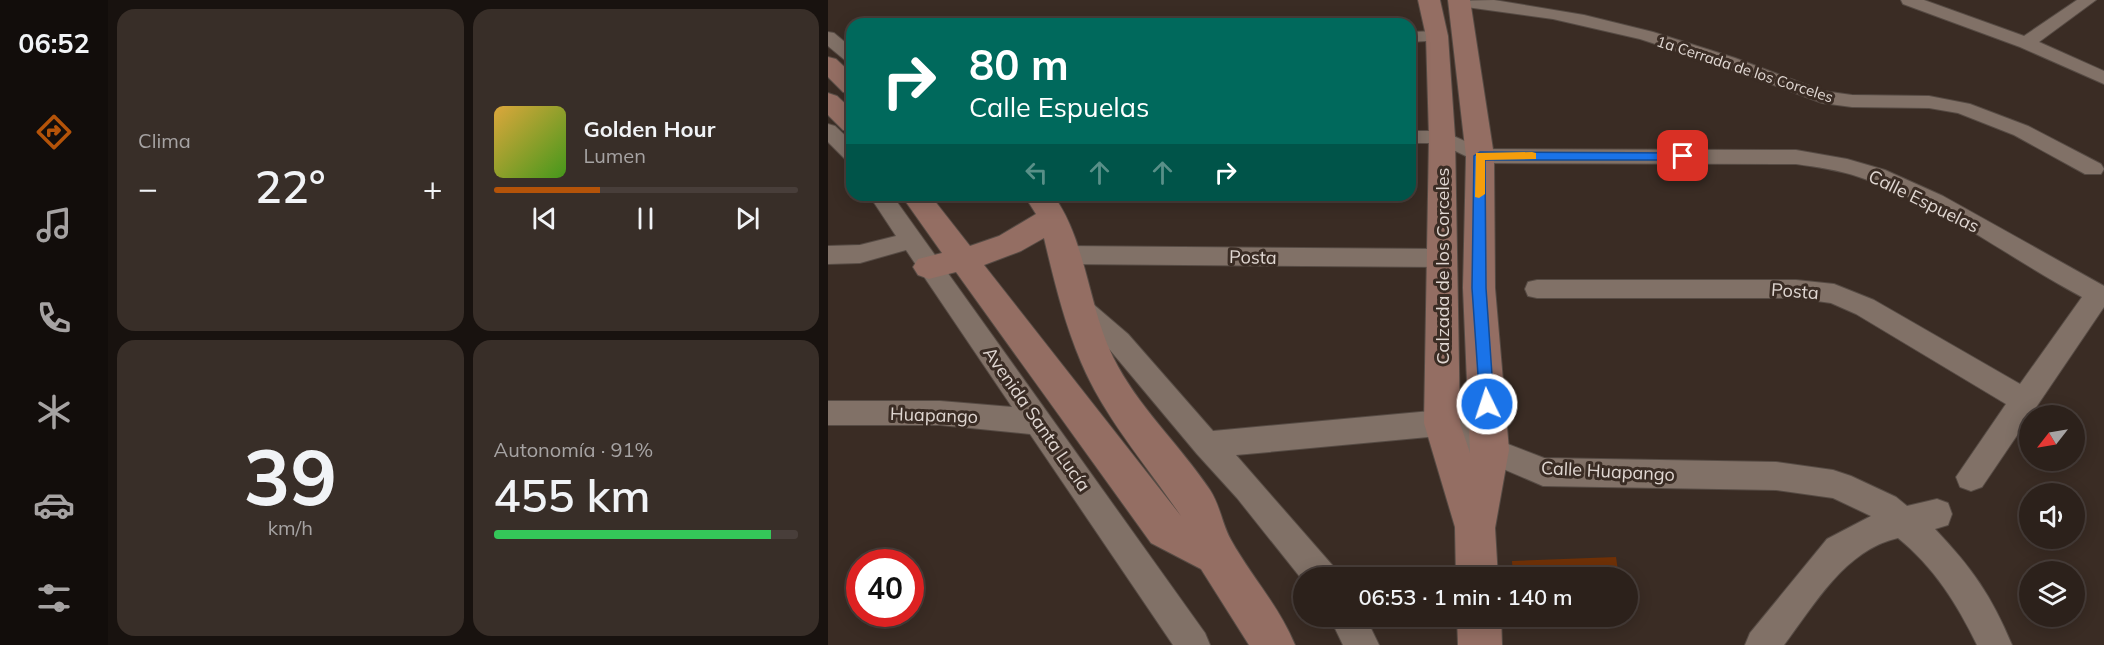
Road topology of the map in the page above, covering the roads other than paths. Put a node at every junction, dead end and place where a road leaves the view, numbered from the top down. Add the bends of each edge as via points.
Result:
1 (1429, 0) edge
2 (1459, 0) edge
3 (1909, 0) edge
4 (2088, 0) edge
5 (1424, 36) edge
6 (828, 37) edge
7 (2026, 43) junction
8 (844, 55) edge
9 (2104, 78) edge
10 (828, 101) edge
11 (846, 118) edge
12 (828, 130) edge
13 (1416, 136) edge
14 (1442, 137) junction
15 (846, 148) edge
16 (1480, 156) junction
17 (2093, 169) dead end
18 (884, 201) edge
19 (918, 201) edge
20 (1046, 206) edge
21 (910, 240) junction
22 (828, 255) edge
23 (1064, 255) junction
24 (1442, 258) junction
25 (946, 263) junction
26 (1537, 289) dead end
27 (2101, 296) edge
28 (1077, 306) junction
29 (2025, 401) junction
30 (828, 413) edge
31 (1040, 422) junction
32 (1442, 423) junction
33 (1207, 445) junction
34 (1490, 450) junction
35 (1971, 477) dead end
36 (1937, 514) dead end
37 (1902, 520) junction
38 (1475, 528) junction
39 (1216, 554) junction
40 (1312, 567) edge
41 (1477, 567) edge
42 (1352, 627) edge
43 (1479, 627) edge
44 (1193, 645) edge
45 (1273, 645) edge
46 (1362, 645) edge
47 (1480, 645) edge
48 (1762, 645) edge
49 (1995, 645) edge

1 - 5 street, Calzada de los Corceles
2 - 16 street, Calzada de los Corceles
2 - 17 street, 1a Cerrada de los Corceles via 1505,5 1638,34 1705,53 1820,97 1943,104 2063,150
3 - 7 street
4 - 7 street
5 - 14 street, Calzada de los Corceles
6 - 8 street
7 - 9 street
10 - 11 street
12 - 15 street
13 - 14 street, Calle Espuelas
14 - 16 street, Calle Espuelas
14 - 24 street, Calzada de los Corceles
16 - 27 street, Calle Espuelas via 1796,157 1836,162 1878,176 1937,205
16 - 34 street, Calzada de los Corceles via 1479,288
18 - 21 street, Avenida Santa Lucía
19 - 25 street, Avenida Santa Lucía
20 - 23 street, Avenida Santa Lucía
20 - 25 street via 1014,243
21 - 22 street via 860,254
21 - 25 street, Avenida Santa Lucía
23 - 24 street, Posta
23 - 28 street, Avenida Santa Lucía
24 - 32 street, Calzada de los Corceles
25 - 31 street, Avenida Santa Lucía
25 - 39 street, Avenida Santa Lucía via 1165,529
26 - 29 street, Posta via 1796,289 1834,294 1865,307
27 - 29 street
28 - 33 street via 1119,342
28 - 39 street, Avenida Santa Lucía via 1098,363 1197,505
29 - 35 street
30 - 31 street, Huapango via 940,413
31 - 44 street, Avenida Santa Lucía
32 - 33 street
32 - 34 street, Calle Huapango
32 - 38 street, Calzada de los Corceles
33 - 40 street via 1248,488
34 - 37 street, Calle Huapango via 1543,471 1815,480 1866,496
34 - 38 street, Calzada de los Corceles
36 - 37 street
37 - 48 street via 1865,534 1838,550
37 - 49 street, Calle Huapango via 1958,577
38 - 41 street, Calzada de los Corceles
39 - 45 street, Avenida Santa Lucía
42 - 46 street
43 - 47 street

